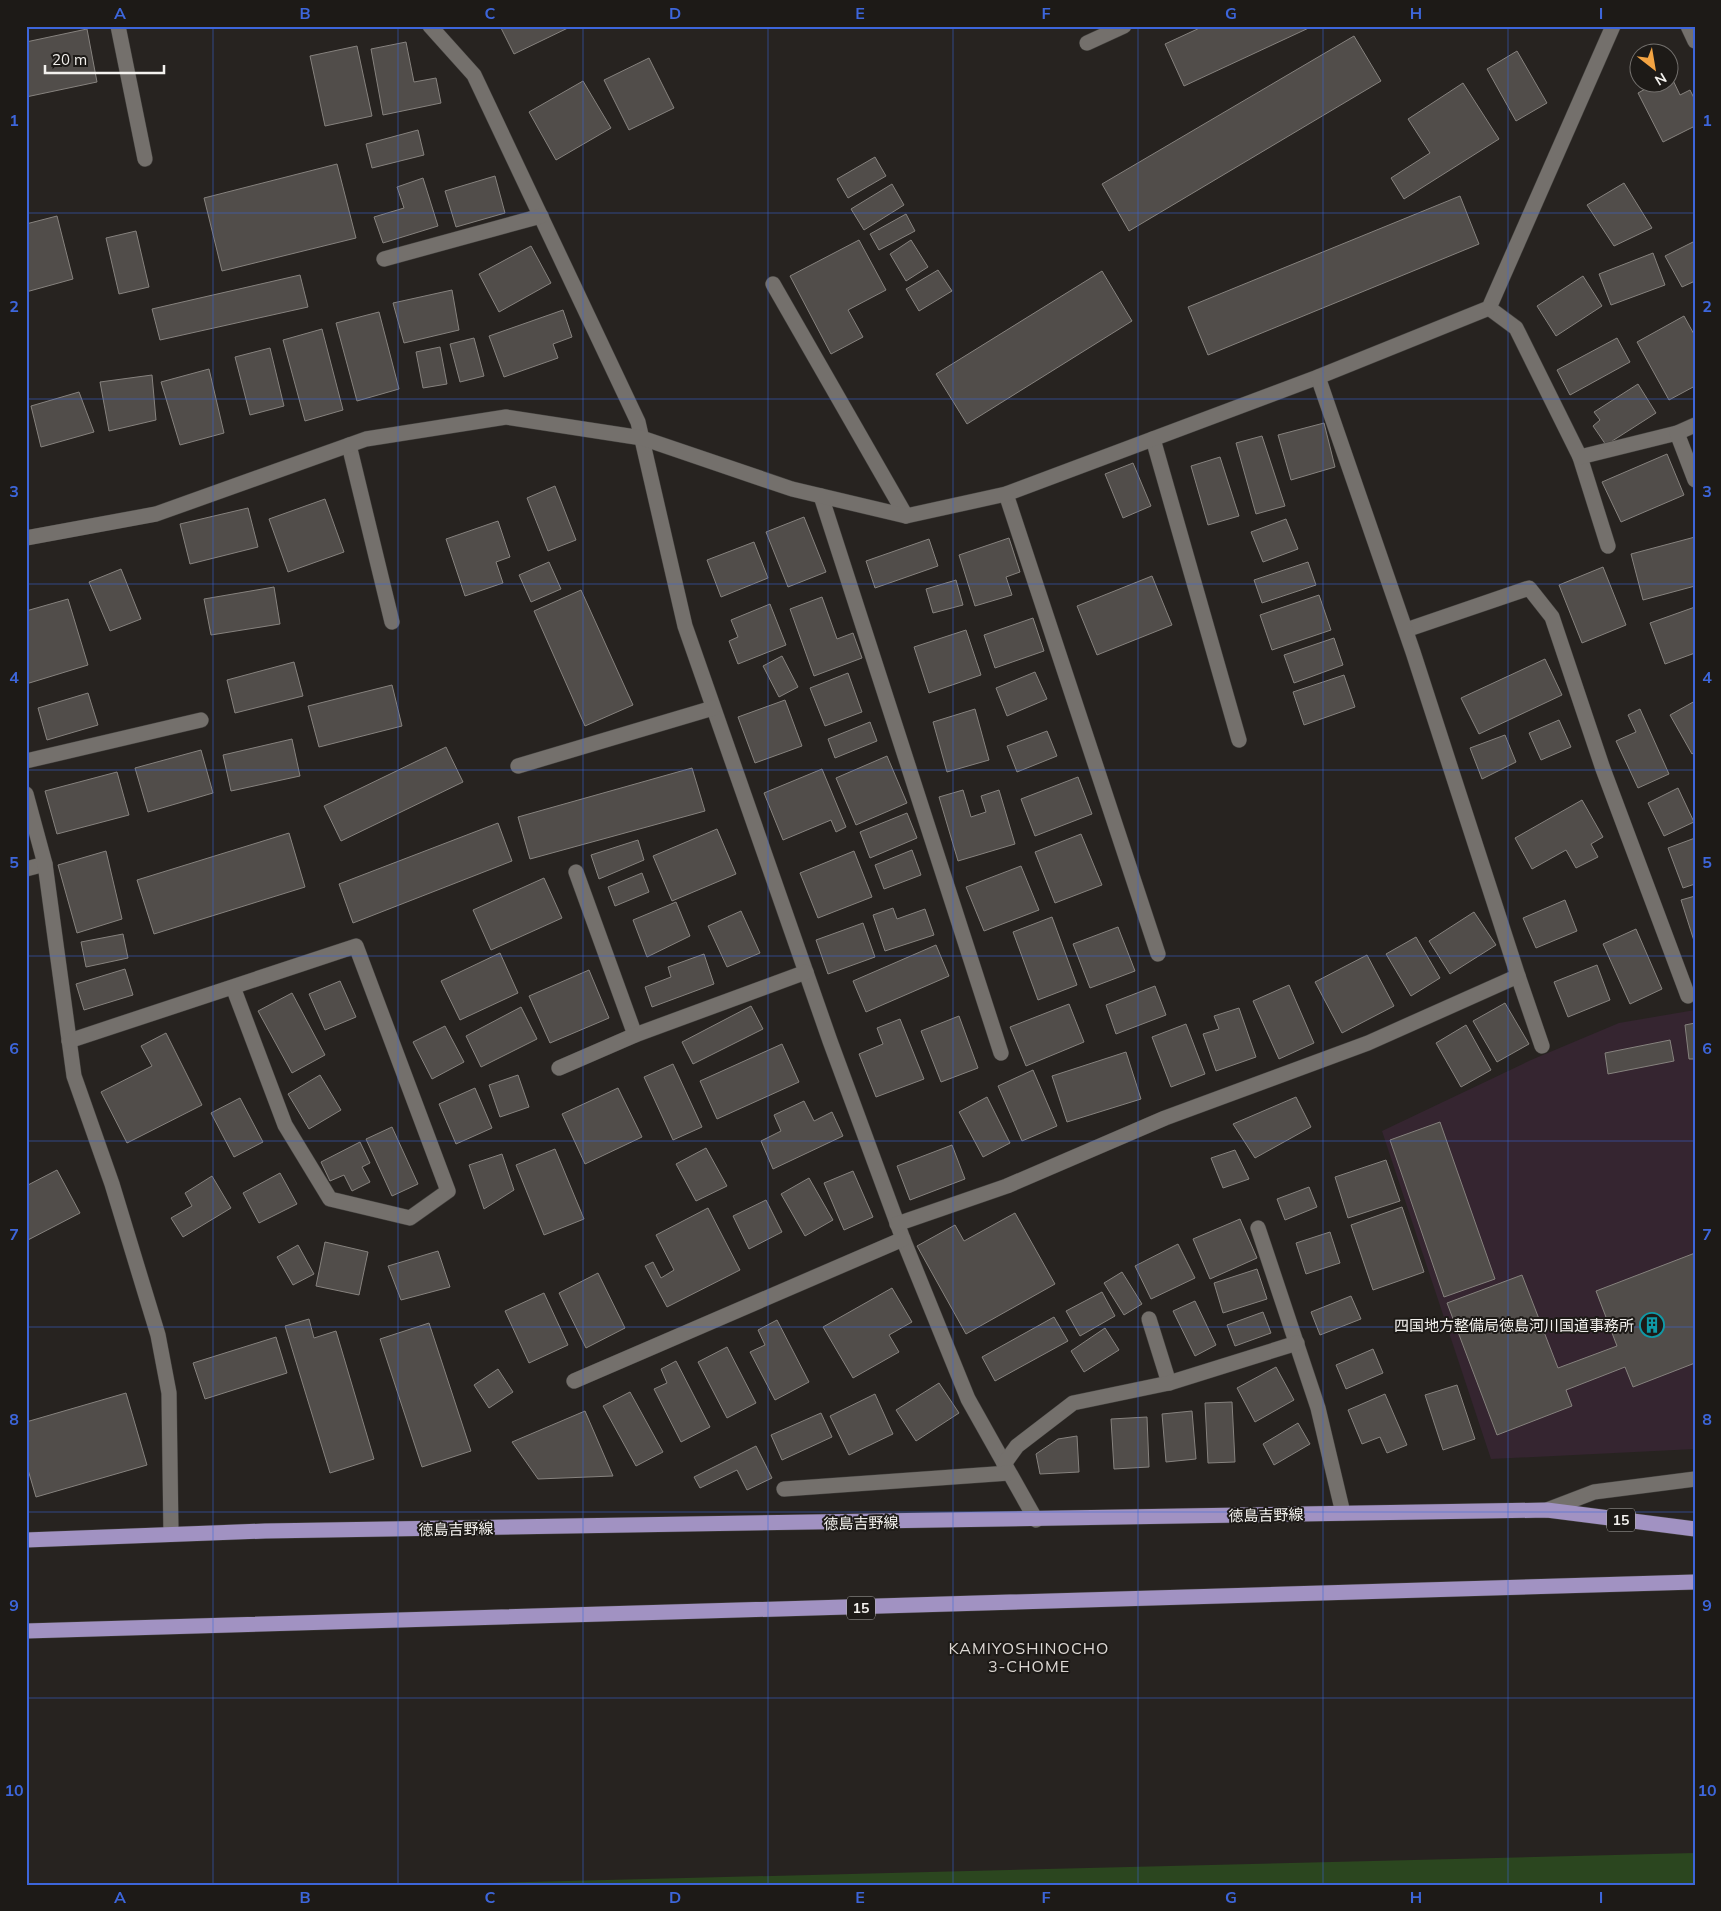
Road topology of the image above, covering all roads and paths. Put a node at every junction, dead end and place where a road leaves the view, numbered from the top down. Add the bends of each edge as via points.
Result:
1 (118, 26) edge
2 (430, 26) edge
3 (1124, 26) edge
4 (1613, 26) edge
5 (1688, 26) edge
6 (1695, 41) edge
7 (1087, 43) dead end
8 (145, 159) dead end
9 (541, 216) junction
10 (384, 259) dead end
11 (773, 284) dead end
12 (1489, 308) junction
13 (1318, 377) junction
14 (1695, 425) edge
15 (1677, 433) junction
16 (642, 438) junction
17 (1153, 439) junction
18 (350, 445) junction
19 (1580, 457) junction
20 (1695, 480) edge
21 (1006, 494) junction
22 (821, 496) junction
23 (906, 516) junction
24 (26, 538) edge
25 (1608, 546) dead end
26 (392, 622) dead end
27 (1406, 630) junction
28 (713, 708) junction
29 (201, 720) dead end
30 (1239, 740) dead end
31 (26, 761) edge
32 (518, 766) dead end
33 (26, 794) edge
34 (45, 864) junction
35 (26, 869) edge
36 (576, 872) dead end
37 (1158, 954) dead end
38 (806, 972) junction
39 (1518, 976) junction
40 (233, 987) junction
41 (1688, 996) dead end
42 (635, 1035) junction
43 (69, 1041) junction
44 (1542, 1046) dead end
45 (1001, 1053) dead end
46 (559, 1068) dead end
47 (897, 1224) junction
48 (1258, 1228) dead end
49 (903, 1239) junction
50 (1149, 1319) dead end
51 (1297, 1343) junction
52 (574, 1381) dead end
53 (1169, 1383) junction
54 (1007, 1468) junction
55 (1695, 1480) edge
56 (784, 1489) dead end
57 (1547, 1510) junction
58 (1344, 1513) junction
59 (1036, 1520) junction
60 (1695, 1529) edge
61 (171, 1534) junction
62 (26, 1540) edge
63 (1695, 1582) edge
64 (26, 1631) edge

1 - 8 street
2 - 9 street via 474,74
3 - 7 street
4 - 12 street
5 - 6 street
9 - 10 street
9 - 16 street via 638,422
11 - 23 street
12 - 13 street
12 - 19 street via 1516,328
13 - 17 street
13 - 27 street
14 - 15 street
15 - 19 street
15 - 20 street
16 - 18 street via 506,417 366,439
16 - 22 street via 792,490
16 - 28 street via 685,626
17 - 21 street
17 - 30 street
18 - 24 street via 156,514
18 - 26 street
19 - 25 street
21 - 23 street
21 - 37 street
22 - 23 street
22 - 45 street
27 - 39 street
27 - 41 street via 1529,588 1552,618
28 - 32 street
28 - 38 street
29 - 31 street
33 - 34 street
34 - 35 street
34 - 43 street
36 - 42 street
38 - 42 street
38 - 47 street
39 - 44 street
39 - 47 street via 1368,1044 1165,1118 1007,1186
40 - 40 street via 356,946 448,1191 410,1218 330,1199 285,1125
40 - 43 street
42 - 46 street
43 - 61 street via 74,1076 112,1184 158,1335 169,1393
47 - 49 street
48 - 51 street
49 - 52 street
49 - 54 street via 968,1399
50 - 53 street
51 - 53 street
51 - 58 street via 1318,1408
53 - 54 street via 1073,1403 1017,1446
54 - 56 street
54 - 59 street
55 - 57 street via 1594,1492
57 - 58 main road, 徳島吉野線 / 15
57 - 60 main road, 徳島吉野線 / 15
58 - 59 main road, 徳島吉野線 / 15
59 - 61 main road, 徳島吉野線 / 15
61 - 62 main road, 徳島吉野線 / 15
63 - 64 main road, 15

